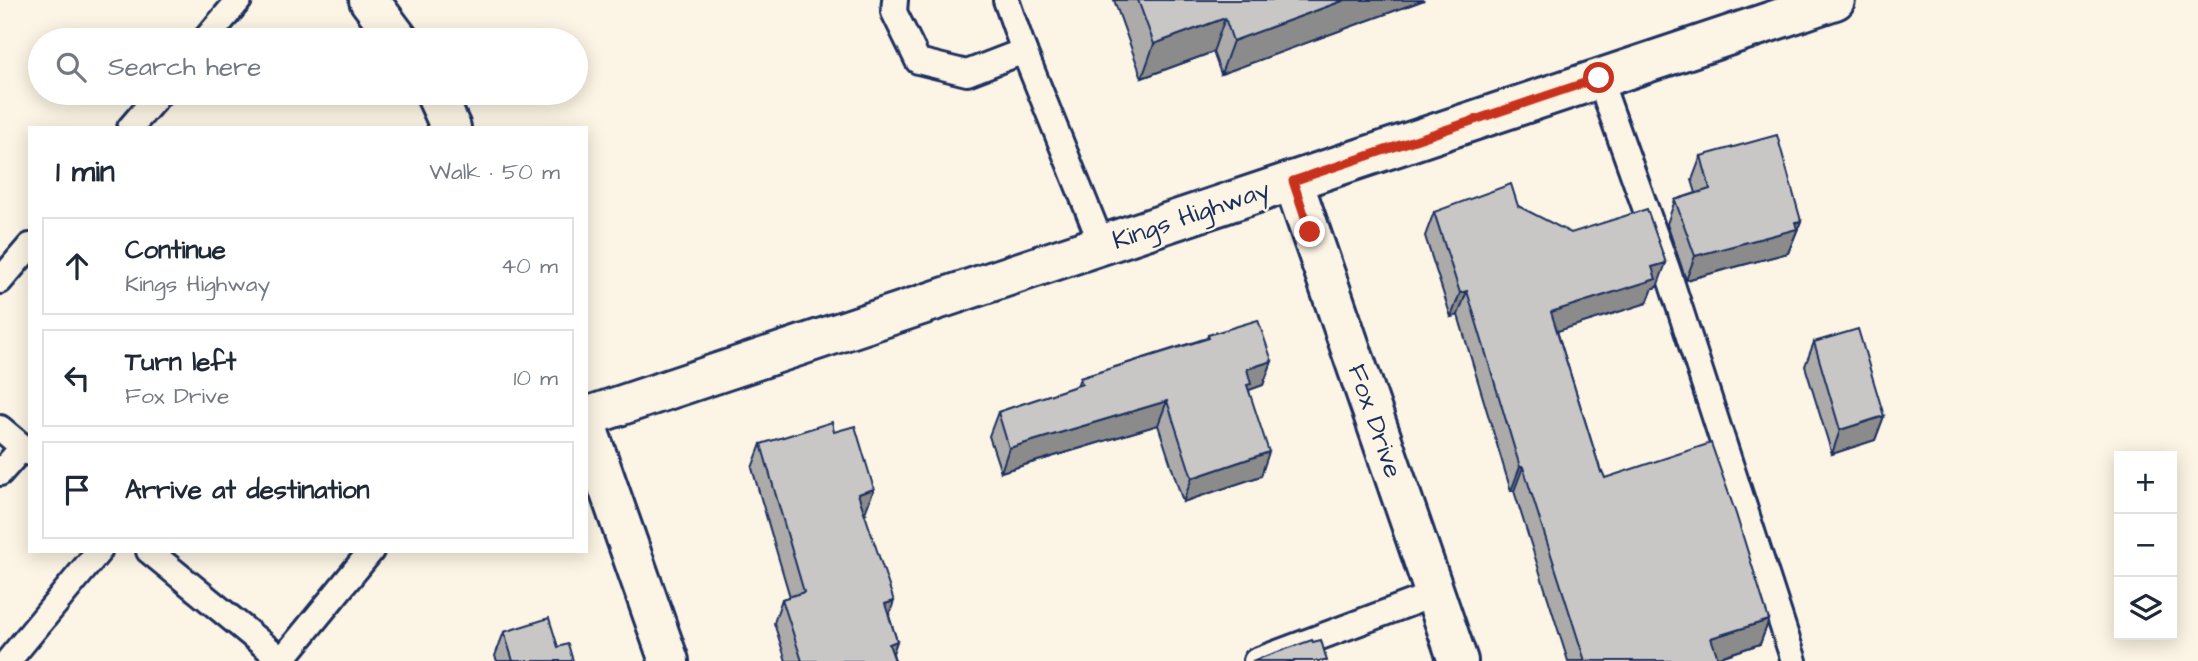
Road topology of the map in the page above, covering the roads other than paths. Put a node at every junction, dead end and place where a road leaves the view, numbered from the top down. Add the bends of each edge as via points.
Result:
1 (239, 0) edge
2 (369, 0) edge
3 (895, 0) edge
4 (1006, 0) edge
5 (1835, 0) edge
6 (215, 28) edge
7 (390, 28) edge
8 (1024, 51) junction
9 (1599, 78) junction
10 (150, 105) edge
11 (440, 105) edge
12 (132, 126) edge
13 (450, 126) edge
14 (1293, 181) junction
15 (1102, 244) junction
16 (28, 248) edge
17 (0, 281) edge
18 (588, 416) edge
19 (0, 428) edge
20 (588, 430) edge
21 (26, 450) edge
22 (0, 473) edge
23 (97, 553) edge
24 (151, 553) edge
25 (369, 553) edge
26 (1435, 594) junction
27 (8, 661) edge
28 (282, 661) edge
29 (669, 661) edge
30 (1256, 661) edge
31 (1458, 661) edge
32 (1794, 661) edge

1 - 6 lane
2 - 7 street
3 - 8 lane via 894,12 918,61 967,73
4 - 8 lane
5 - 9 street, Kings Highway
8 - 15 lane
9 - 14 street, Kings Highway
9 - 32 lane via 1667,270
10 - 12 lane
11 - 13 street
14 - 15 street, Kings Highway
14 - 26 street, Fox Drive
15 - 18 street, Kings Highway
16 - 17 lane
19 - 21 lane
20 - 29 street
21 - 22 lane
23 - 27 lane
24 - 28 lane
25 - 28 lane
26 - 30 lane
26 - 31 street, Fox Drive

